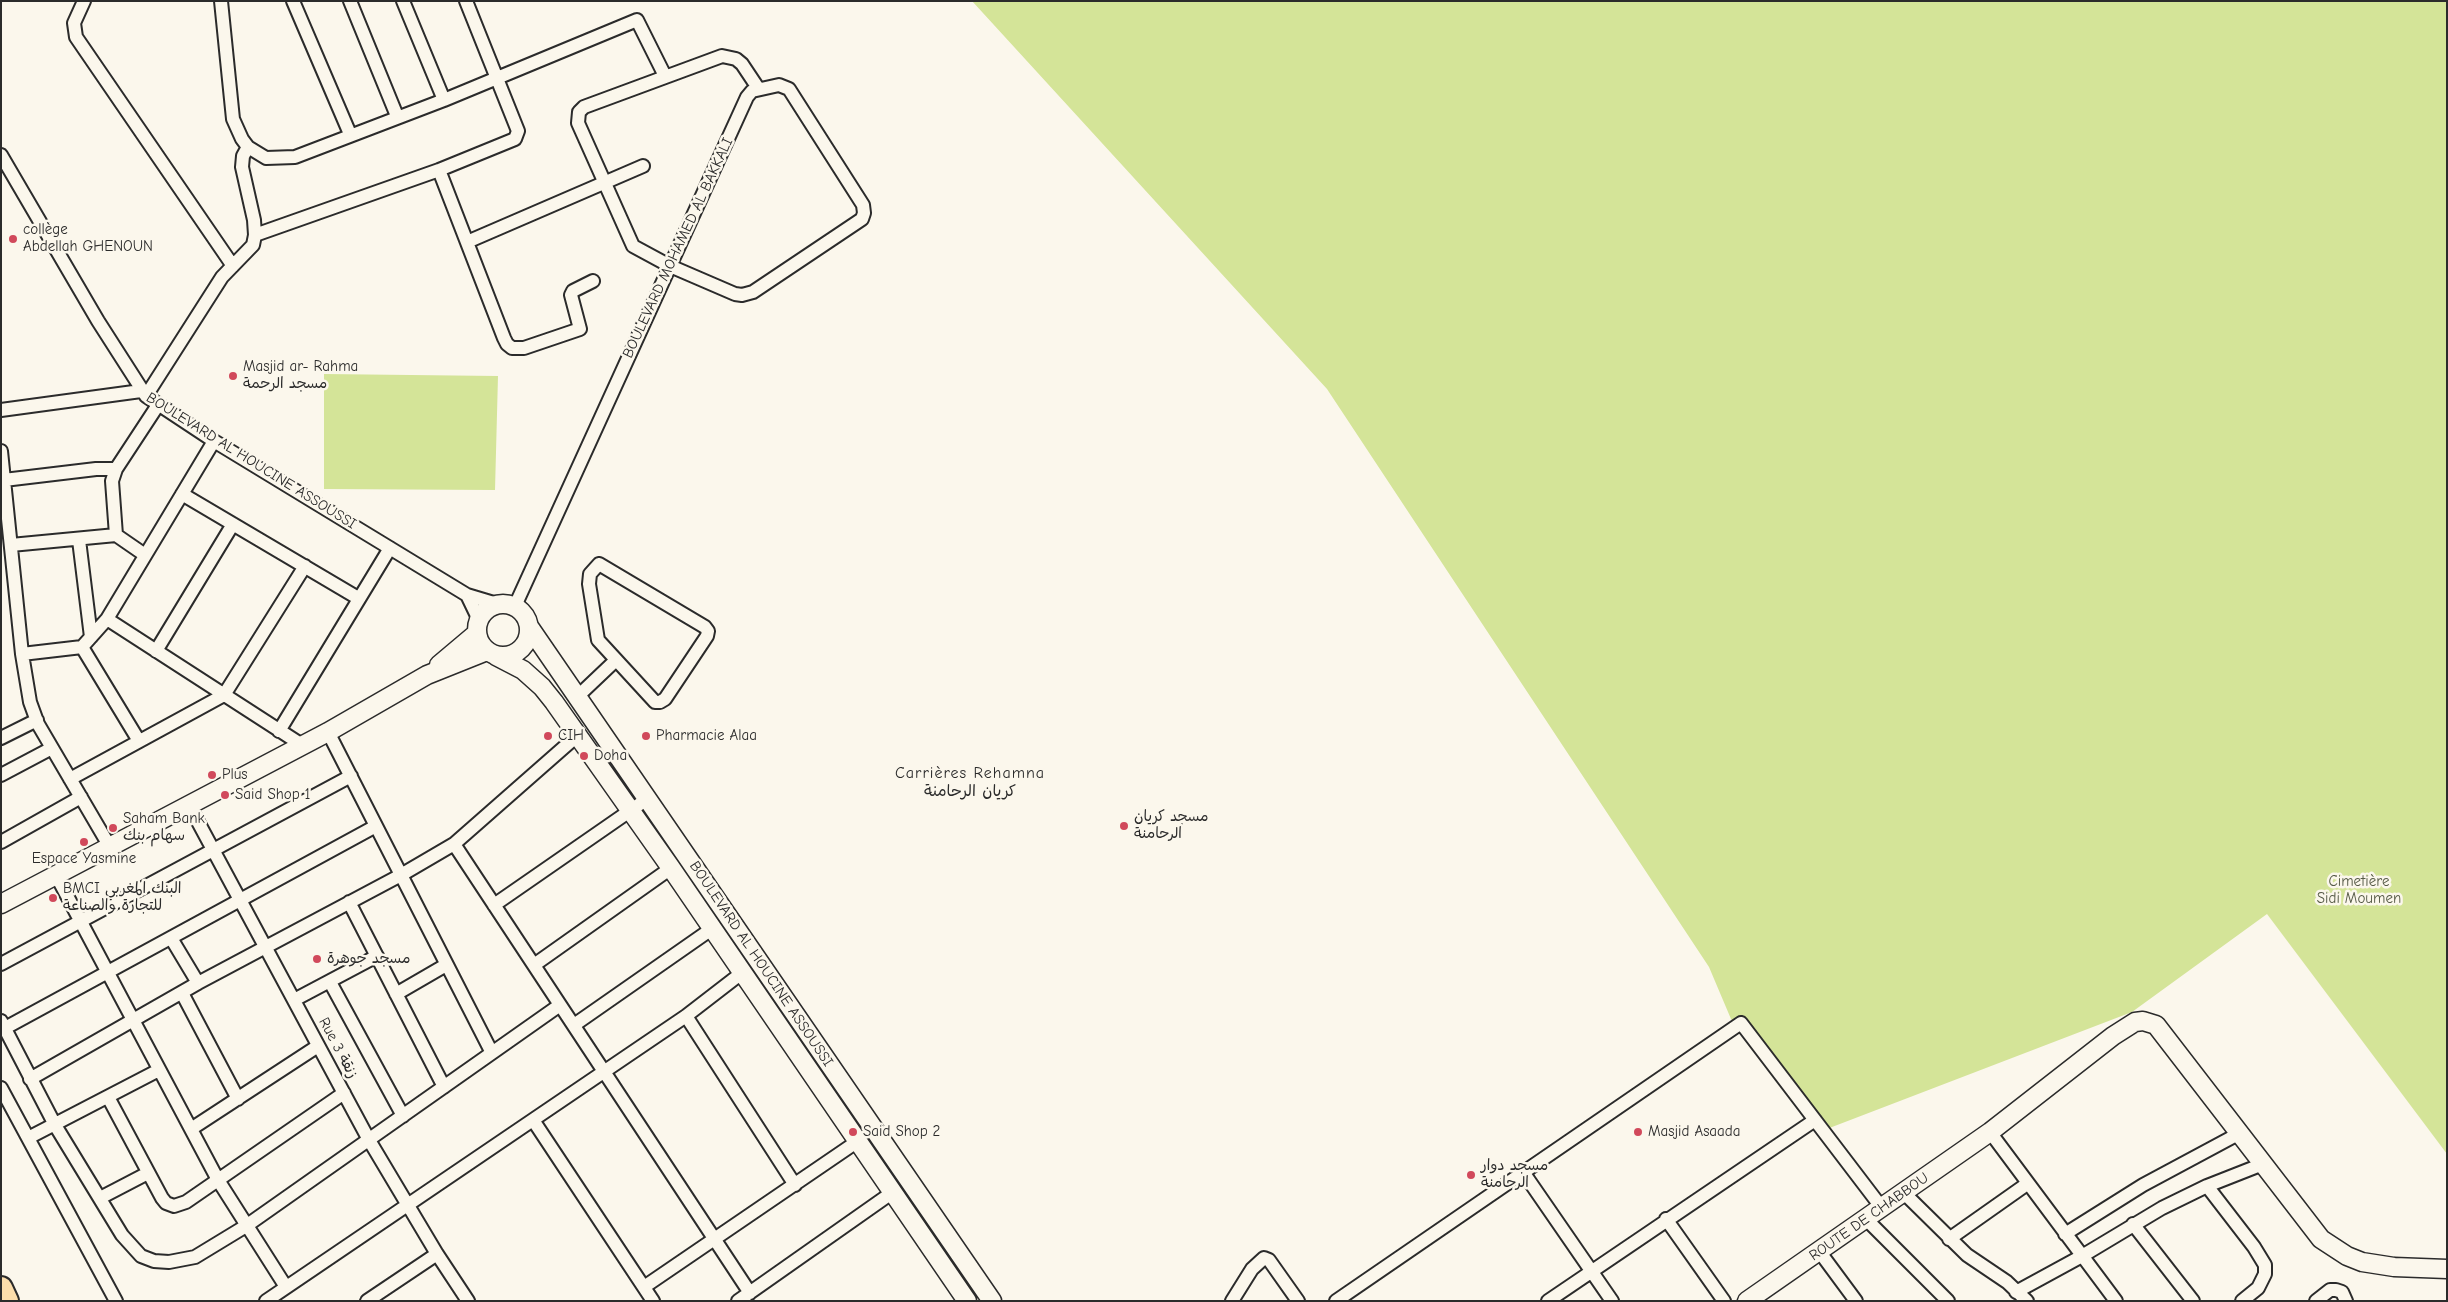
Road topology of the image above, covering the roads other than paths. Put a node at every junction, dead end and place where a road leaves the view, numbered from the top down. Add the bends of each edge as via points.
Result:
1 (84, 1) edge
2 (222, 1) edge
3 (293, 1) edge
4 (350, 1) edge
5 (403, 1) edge
6 (466, 1) edge
7 (665, 76) junction
8 (496, 77) junction
9 (758, 88) junction
10 (444, 100) junction
11 (397, 116) junction
12 (350, 134) junction
13 (248, 147) junction
14 (1, 155) edge
15 (643, 166) dead end
16 (439, 170) junction
17 (604, 182) junction
18 (255, 235) junction
19 (467, 242) junction
20 (233, 266) junction
21 (670, 266) junction
22 (593, 282) dead end
23 (144, 393) junction
24 (158, 405) junction
25 (1, 410) edge
26 (214, 441) junction
27 (1, 452) edge
28 (116, 469) junction
29 (4, 480) junction
30 (182, 494) junction
31 (233, 524) junction
32 (116, 535) junction
33 (79, 540) junction
34 (390, 548) junction
35 (8, 551) edge
36 (145, 555) junction
37 (304, 566) junction
38 (467, 595) junction
39 (358, 598) junction
40 (497, 604) junction
41 (515, 606) junction
42 (107, 619) junction
43 (478, 627) junction
44 (530, 628) junction
45 (91, 637) junction
46 (82, 648) junction
47 (156, 651) junction
48 (492, 653) junction
49 (22, 654) junction
50 (616, 660) junction
51 (427, 675) junction
52 (224, 695) junction
53 (577, 697) junction
54 (37, 720) junction
55 (279, 730) junction
56 (328, 732) junction
57 (578, 735) junction
58 (1, 738) edge
59 (139, 741) junction
60 (302, 746) junction
61 (52, 748) junction
62 (1, 776) edge
63 (350, 776) junction
64 (70, 779) junction
65 (81, 797) junction
66 (647, 799) junction
67 (189, 804) junction
68 (632, 810) junction
69 (376, 826) junction
70 (1, 842) edge
71 (454, 844) junction
72 (110, 847) junction
73 (214, 849) junction
74 (671, 868) junction
75 (56, 875) junction
76 (401, 875) junction
77 (241, 899) junction
78 (349, 902) junction
79 (1, 904) edge
80 (494, 904) junction
81 (81, 922) junction
82 (713, 928) junction
83 (171, 938) junction
84 (266, 947) junction
85 (376, 956) junction
86 (1, 964) edge
87 (446, 965) junction
88 (534, 965) junction
89 (108, 972) junction
90 (743, 972) junction
91 (330, 982) junction
92 (198, 983) junction
93 (182, 993) junction
94 (396, 994) junction
95 (294, 1000) junction
96 (560, 1005) junction
97 (686, 1016) junction
98 (134, 1019) junction
99 (3, 1025) edge
100 (574, 1025) junction
101 (318, 1046) junction
102 (492, 1053) junction
103 (159, 1070) junction
104 (604, 1071) junction
105 (30, 1079) junction
106 (444, 1087) junction
107 (1, 1088) edge
108 (344, 1093) junction
109 (108, 1097) junction
110 (238, 1099) junction
111 (403, 1116) junction
112 (533, 1120) junction
113 (1814, 1120) junction
114 (56, 1125) junction
115 (191, 1129) junction
116 (1990, 1132) junction
117 (2240, 1133) junction
118 (28, 1138) junction
119 (369, 1140) junction
120 (858, 1141) junction
121 (2263, 1164) junction
122 (1523, 1172) junction
123 (148, 1173) junction
124 (218, 1180) junction
125 (2027, 1184) junction
126 (796, 1185) junction
127 (2206, 1186) junction
128 (893, 1192) junction
129 (1904, 1193) junction
130 (100, 1198) junction
131 (408, 1204) junction
132 (1882, 1208) junction
133 (1666, 1219) junction
134 (1866, 1219) junction
135 (2133, 1224) junction
136 (246, 1226) junction
137 (2065, 1234) junction
138 (715, 1239) junction
139 (1949, 1239) junction
140 (1819, 1251) junction
141 (437, 1254) junction
142 (2082, 1256) junction
143 (2447, 1269) edge
144 (1591, 1271) junction
145 (286, 1287) junction
146 (644, 1287) junction
147 (1, 1288) edge
148 (2016, 1292) junction
149 (750, 1293) junction
150 (1940, 1299) edge
151 (467, 1300) edge
152 (2113, 1300) edge
153 (7, 1301) edge
154 (116, 1301) edge
155 (266, 1301) edge
156 (367, 1301) edge
157 (653, 1301) edge
158 (738, 1301) edge
159 (967, 1301) edge
160 (992, 1301) edge
161 (1232, 1301) edge
162 (1298, 1301) edge
163 (1336, 1301) edge
164 (1548, 1301) edge
165 (1612, 1301) edge
166 (1724, 1301) edge
167 (1747, 1301) edge
168 (1856, 1301) edge
169 (2027, 1301) edge
170 (2193, 1301) edge
171 (2242, 1301) edge
172 (2316, 1301) edge
173 (2346, 1301) edge

1 - 20 street via 74,24 76,37
2 - 13 street via 233,119
3 - 12 street
4 - 11 street
5 - 10 street
6 - 8 street
7 - 8 street via 637,20
7 - 9 street via 715,57 730,56 742,64
7 - 17 street via 584,107 579,112 578,123
8 - 10 street
8 - 16 street via 518,136
9 - 21 street, BOULEVARD MOHAMED AL BAKKALI via 747,97
9 - 21 street via 778,86 789,89 863,205 862,219 748,294 736,294
10 - 11 street
11 - 12 street
12 - 13 street via 295,157 266,158
13 - 18 street via 242,167
14 - 23 street, BOULEVARD AL HOUCINE ASSOUSSI
15 - 17 street
16 - 18 street
16 - 19 street
17 - 19 street
17 - 21 street via 633,246
18 - 20 street via 250,250
19 - 22 street via 507,344 512,348 524,348 580,329 571,295
20 - 23 street
21 - 41 street, BOULEVARD MOHAMED AL BAKKALI
23 - 24 street, BOULEVARD AL HOUCINE ASSOUSSI
23 - 25 street
24 - 26 street, BOULEVARD AL HOUCINE ASSOUSSI
24 - 28 street
26 - 30 street
26 - 34 street, BOULEVARD AL HOUCINE ASSOUSSI
27 - 29 street
28 - 29 street
28 - 32 street via 112,495
29 - 35 street
30 - 31 street
30 - 36 street
31 - 37 street
31 - 47 street
32 - 33 street
32 - 36 street
33 - 35 street
33 - 45 street
34 - 38 street, BOULEVARD AL HOUCINE ASSOUSSI
34 - 39 street
35 - 49 street
36 - 42 street
37 - 39 street
37 - 52 street
38 - 40 street, BOULEVARD AL HOUCINE ASSOUSSI
38 - 43 street
39 - 55 street
40 - 41 street
40 - 43 street via 486,610
41 - 44 street
42 - 45 street
42 - 47 street
43 - 48 street via 480,643
43 - 51 street
44 - 48 street via 522,649 510,656
44 - 53 street, BOULEVARD AL HOUCINE ASSOUSSI
45 - 46 street
46 - 49 street
46 - 59 street
47 - 52 street
48 - 51 street
48 - 57 street, BOULEVARD AL HOUCINE ASSOUSSI via 523,670 542,686
49 - 54 street via 30,702
50 - 50 street via 655,702 660,702 665,700 708,631 599,564 590,574 588,584 596,634 601,645
50 - 53 street
51 - 56 street
52 - 55 street
52 - 59 street
53 - 66 street, BOULEVARD AL HOUCINE ASSOUSSI
54 - 58 street
54 - 61 street
55 - 60 street
56 - 60 street
56 - 63 street
57 - 68 street, BOULEVARD AL HOUCINE ASSOUSSI
57 - 71 street
59 - 64 street
60 - 67 street
61 - 62 street
61 - 64 street
63 - 69 street
63 - 73 street
64 - 65 street
65 - 70 street
65 - 72 street
66 - 68 street
66 - 160 street, BOULEVARD AL HOUCINE ASSOUSSI
67 - 72 street
67 - 73 street, Rue 3 زنقة
68 - 74 street, BOULEVARD AL HOUCINE ASSOUSSI
68 - 80 street
69 - 76 street
69 - 77 street
71 - 76 street
71 - 80 street
72 - 75 street
73 - 77 street, Rue 3 زنقة
73 - 81 street
74 - 82 street, BOULEVARD AL HOUCINE ASSOUSSI
74 - 88 street
75 - 79 street
75 - 81 street
76 - 78 street
76 - 87 street
77 - 83 street
77 - 84 street, Rue 3 زنقة
78 - 84 street
78 - 85 street
80 - 88 street
81 - 86 street
81 - 89 street
82 - 90 street, BOULEVARD AL HOUCINE ASSOUSSI
82 - 100 street
83 - 89 street
83 - 92 street
84 - 92 street
84 - 95 street, Rue 3 زنقة
85 - 91 street
85 - 94 street
87 - 94 street
87 - 102 street
88 - 96 street
89 - 98 street
89 - 99 street
90 - 97 street
90 - 120 street, BOULEVARD AL HOUCINE ASSOUSSI
91 - 95 street
91 - 111 street
92 - 93 street
93 - 98 street
93 - 110 street
94 - 106 street
95 - 101 street, Rue 3 زنقة
96 - 100 street
96 - 102 street
97 - 104 street
97 - 126 street
98 - 103 street
98 - 105 street
99 - 105 street
100 - 104 street
101 - 108 street, Rue 3 زنقة
101 - 110 street
102 - 106 street
103 - 109 street
103 - 115 street
104 - 112 street
104 - 138 street
105 - 114 street
106 - 111 street
107 - 118 street
108 - 119 street, Rue 3 زنقة
108 - 124 street
109 - 114 street
109 - 123 street
110 - 115 street
111 - 119 street
112 - 131 street
112 - 146 street
113 - 122 street via 1741,1023
113 - 132 street
113 - 133 street
114 - 118 street
114 - 130 street
115 - 124 street
116 - 117 street, ROUTE DE CHABBOU via 2126,1027 2143,1021 2156,1025
116 - 125 street
116 - 129 street, ROUTE DE CHABBOU
117 - 121 street
117 - 137 street via 2144,1185
118 - 154 street
119 - 131 street, Rue 3 زنقة
119 - 136 street
120 - 126 street
120 - 128 street, BOULEVARD AL HOUCINE ASSOUSSI
121 - 127 street
121 - 143 street via 2316,1234 2347,1256 2377,1265
122 - 144 street
122 - 163 street
123 - 124 street via 165,1202 174,1206
123 - 130 street
124 - 136 street
125 - 137 street
125 - 139 street
126 - 138 street
127 - 135 street
127 - 171 street via 2265,1265 2258,1288
128 - 149 street
128 - 159 street, BOULEVARD AL HOUCINE ASSOUSSI
129 - 132 street, ROUTE DE CHABBOU
129 - 139 street
130 - 136 street via 136,1252 160,1262 195,1257
131 - 141 street, Rue 3 زنقة
131 - 145 street
132 - 134 street, ROUTE DE CHABBOU
133 - 144 street
133 - 166 street
134 - 140 street, ROUTE DE CHABBOU
134 - 150 street
135 - 142 street
135 - 170 street
136 - 145 street
137 - 142 street
138 - 146 street
138 - 149 street
139 - 148 street
140 - 167 street, ROUTE DE CHABBOU
140 - 168 street
141 - 151 street, Rue 3 زنقة
141 - 156 street
142 - 148 street
142 - 152 street
144 - 164 street
144 - 165 street
145 - 155 street
146 - 157 street
147 - 153 highway
148 - 169 street
149 - 158 street
161 - 162 street via 1252,1269 1264,1258
172 - 173 street via 2330,1290 2336,1290 2342,1292

